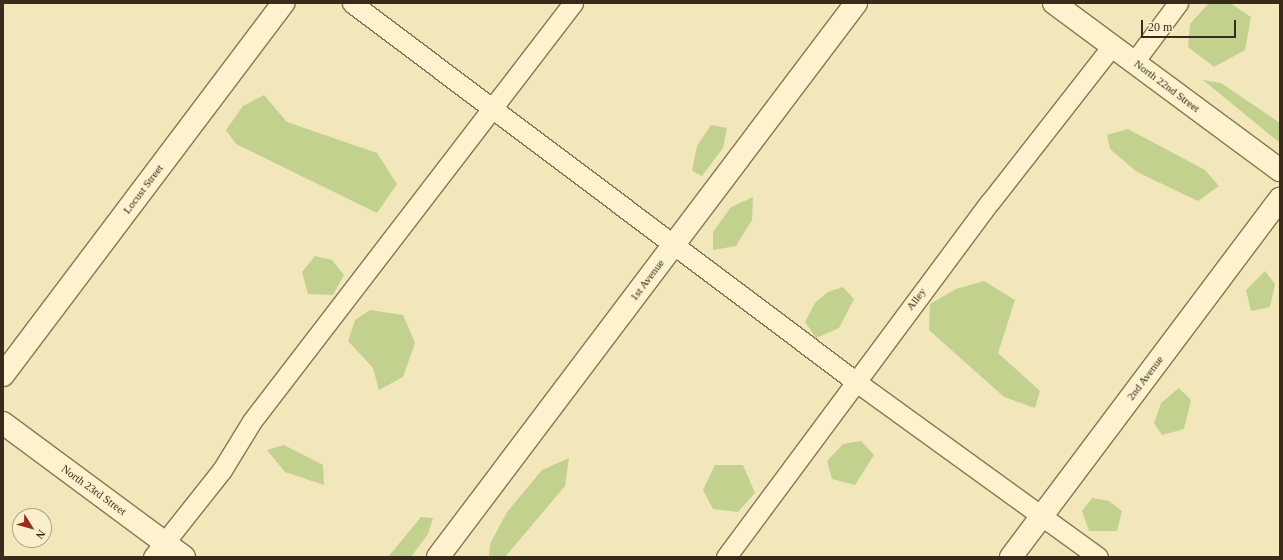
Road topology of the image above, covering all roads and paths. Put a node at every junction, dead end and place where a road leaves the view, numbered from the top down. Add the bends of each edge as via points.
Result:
1 (283, 3) edge
2 (352, 3) edge
3 (573, 3) edge
4 (856, 3) edge
5 (1054, 3) edge
6 (1178, 3) edge
7 (1112, 46) junction
8 (1134, 62) junction
9 (491, 107) junction
10 (1280, 170) edge
11 (1280, 199) edge
12 (673, 245) junction
13 (3, 375) edge
14 (855, 381) junction
15 (3, 423) edge
16 (1042, 515) junction
17 (159, 550) edge
18 (184, 557) edge
19 (438, 557) edge
20 (726, 557) edge
21 (1011, 557) edge
22 (1098, 557) edge

1 - 13 street, Locust Street
2 - 9 lane
3 - 9 lane
4 - 12 street, 1st Avenue
5 - 7 street, North 22nd Street
6 - 8 lane
7 - 8 street, North 22nd Street
7 - 14 lane, Alley
8 - 10 street, North 22nd Street
9 - 12 lane
9 - 17 lane via 252,421 222,470
11 - 16 street, 2nd Avenue
12 - 14 lane
12 - 19 street, 1st Avenue
14 - 16 lane
14 - 20 lane, Alley
15 - 17 street, North 23rd Street
16 - 21 street, 2nd Avenue
16 - 22 lane
17 - 18 street, North 23rd Street

